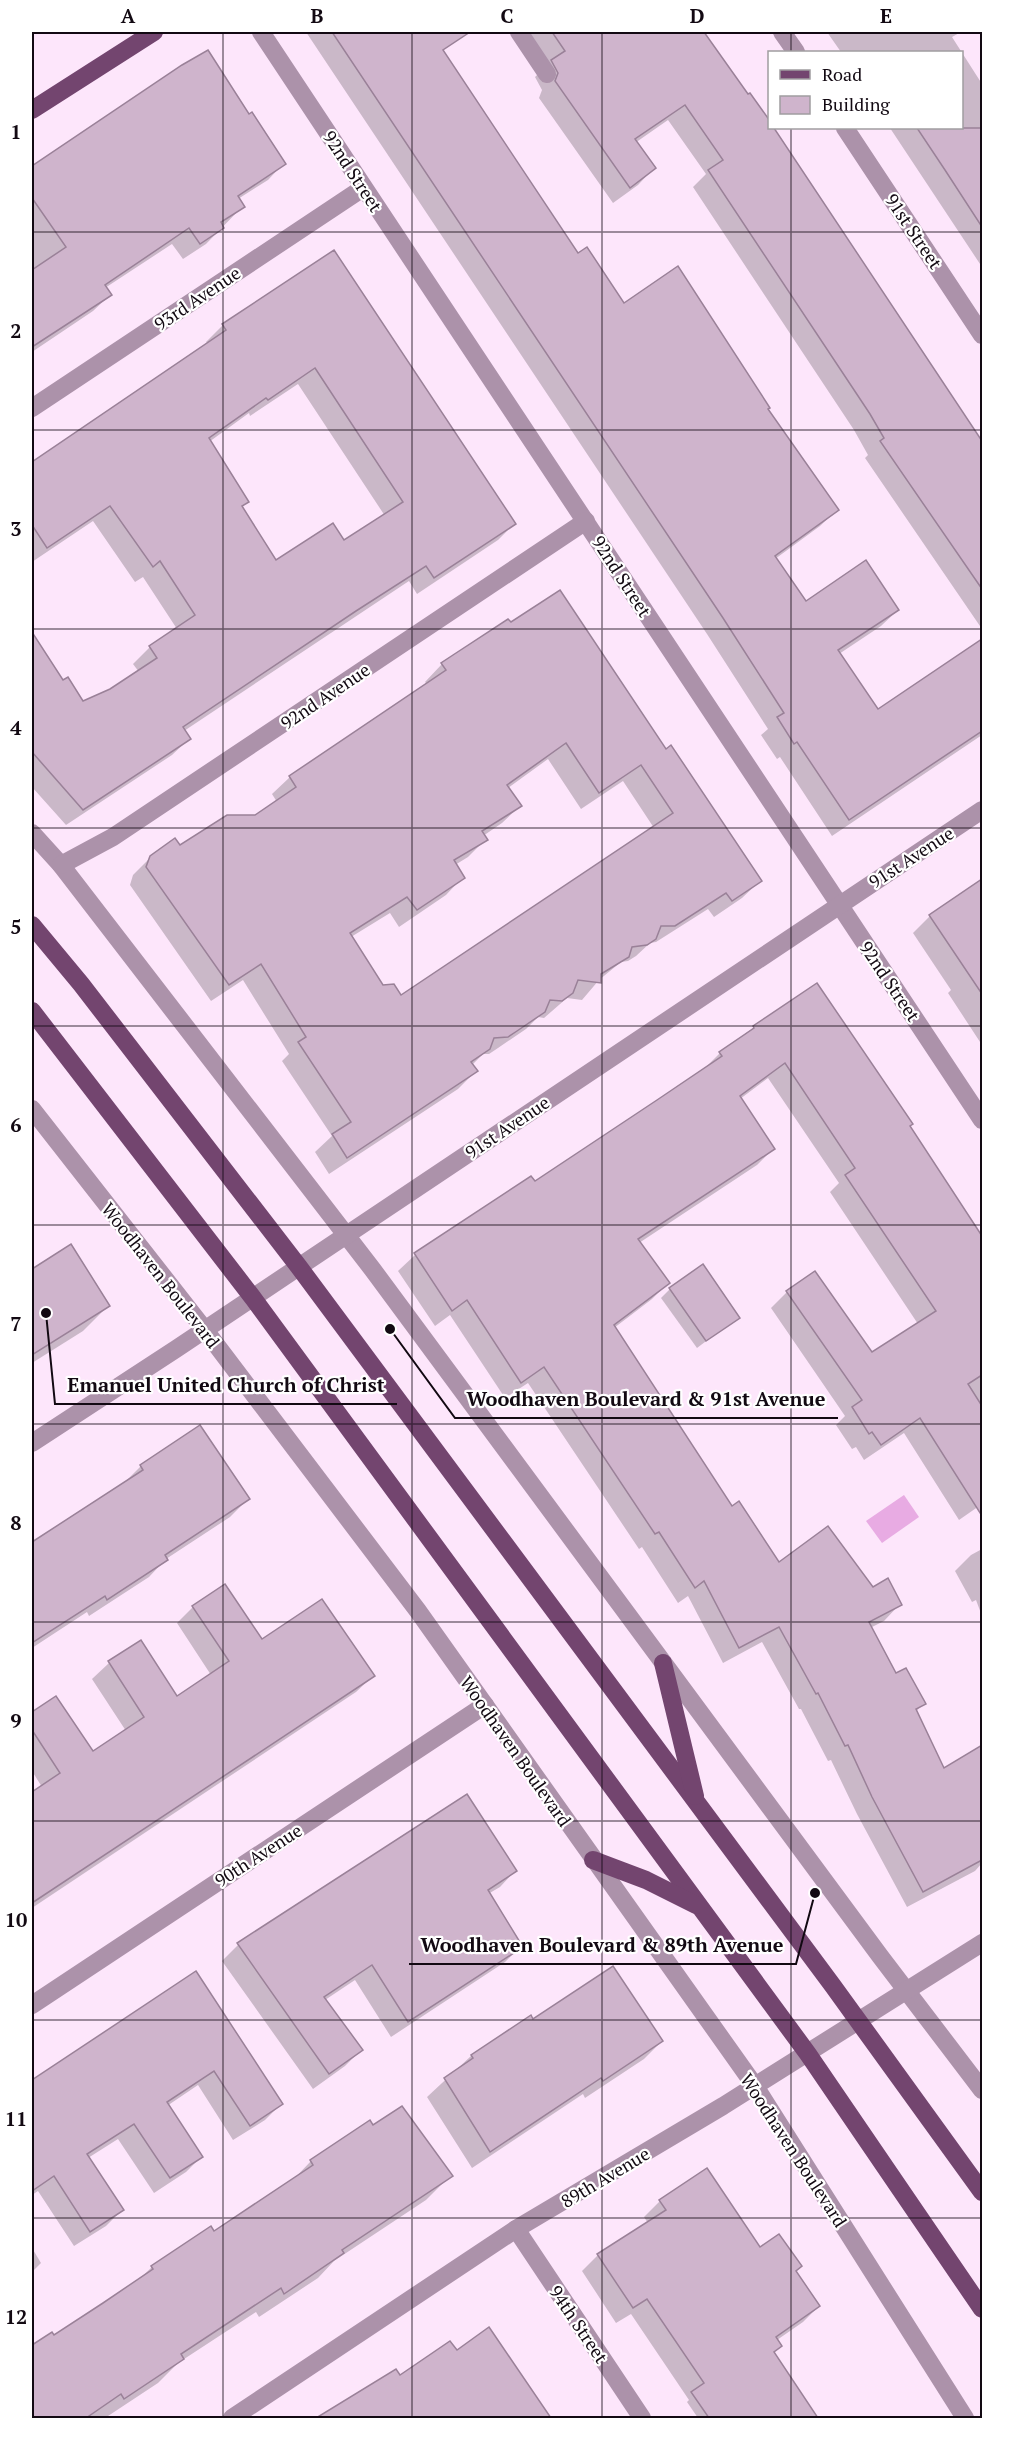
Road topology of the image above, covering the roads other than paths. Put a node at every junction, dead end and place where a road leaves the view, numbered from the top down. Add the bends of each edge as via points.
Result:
1 (154, 32) edge
2 (261, 32) edge
3 (519, 32) edge
4 (782, 32) edge
5 (794, 51) edge
6 (547, 74) dead end
7 (32, 110) edge
8 (846, 129) edge
9 (363, 188) junction
10 (982, 335) edge
11 (32, 408) edge
12 (586, 521) junction
13 (982, 810) edge
14 (32, 833) edge
15 (61, 865) junction
16 (839, 904) junction
17 (32, 925) edge
18 (32, 1011) edge
19 (32, 1109) edge
20 (982, 1120) edge
21 (346, 1235) junction
22 (299, 1267) junction
23 (253, 1298) junction
24 (205, 1330) junction
25 (32, 1443) edge
26 (663, 1663) junction
27 (485, 1705) junction
28 (697, 1803) junction
29 (593, 1860) junction
30 (700, 1907) junction
31 (982, 1943) edge
32 (906, 1991) junction
33 (32, 2005) edge
34 (859, 2022) junction
35 (808, 2054) junction
36 (754, 2086) junction
37 (982, 2090) edge
38 (982, 2192) edge
39 (516, 2229) junction
40 (982, 2309) edge
41 (232, 2418) edge
42 (642, 2418) edge
43 (965, 2418) edge

1 - 7 main road
2 - 9 street, 92nd Street
3 - 6 street
4 - 5 street
8 - 10 street, 91st Street
9 - 11 street, 93rd Avenue
9 - 12 street, 92nd Street
12 - 15 street, 92nd Avenue via 112,837
12 - 16 street, 92nd Street
13 - 16 street, 91st Avenue
14 - 15 street
15 - 21 street
16 - 20 street, 92nd Street
16 - 21 street, 91st Avenue
17 - 22 main road
18 - 23 main road
19 - 24 street, Woodhaven Boulevard
21 - 22 street, 91st Avenue
21 - 26 street
22 - 23 street, 91st Avenue
22 - 28 main road
23 - 24 street, 91st Avenue
23 - 30 main road
24 - 25 street, 91st Avenue
24 - 27 street, Woodhaven Boulevard
26 - 28 main road
26 - 32 street
27 - 29 street, Woodhaven Boulevard
27 - 33 street, 90th Avenue
28 - 34 main road
29 - 30 main road via 646,1880
29 - 36 street, Woodhaven Boulevard
30 - 35 main road
31 - 32 street, 89th Avenue
32 - 34 street, 89th Avenue
32 - 37 street
34 - 35 street, 89th Avenue
34 - 38 main road
35 - 36 street, 89th Avenue
35 - 40 main road
36 - 39 street, 89th Avenue
36 - 43 street, Woodhaven Boulevard
39 - 41 street, 89th Avenue
39 - 42 street, 94th Street

